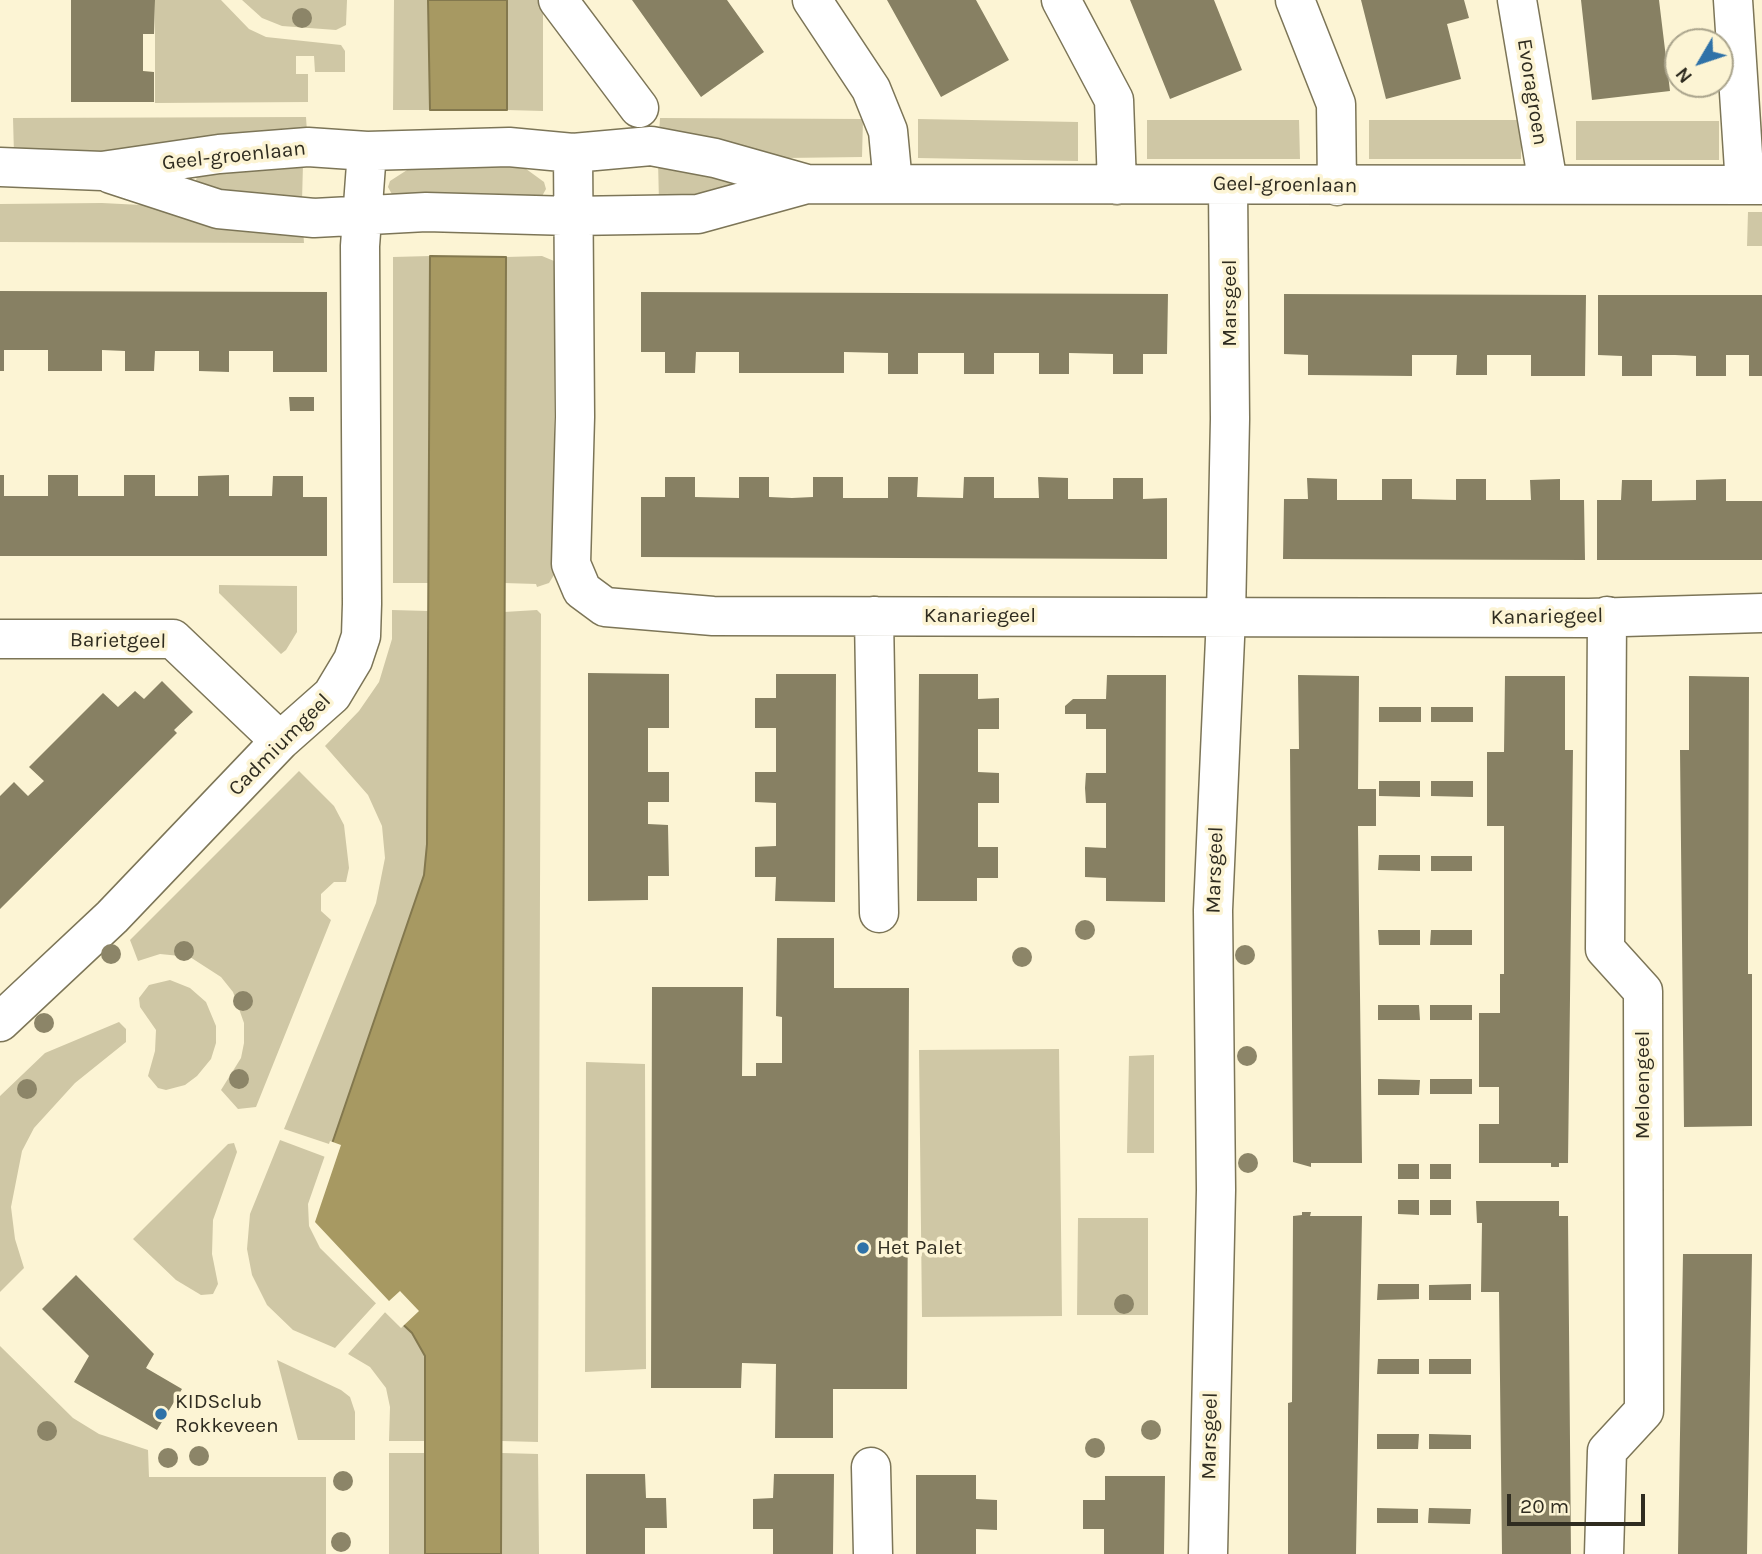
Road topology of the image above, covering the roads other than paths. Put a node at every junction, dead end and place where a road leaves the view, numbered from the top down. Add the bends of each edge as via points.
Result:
1 (558, 0) edge
2 (811, 0) edge
3 (1061, 0) edge
4 (1295, 0) edge
5 (1517, 0) edge
6 (1733, 0) edge
7 (639, 107) dead end
8 (367, 151) junction
9 (573, 153) junction
10 (0, 167) edge
11 (102, 172) junction
12 (807, 184) junction
13 (892, 184) junction
14 (1548, 184) junction
15 (1117, 185) junction
16 (1228, 185) junction
17 (1754, 185) edge
18 (1337, 186) junction
19 (362, 213) junction
20 (571, 216) junction
21 (1762, 613) edge
22 (874, 616) junction
23 (1226, 616) junction
24 (1607, 616) junction
25 (0, 639) edge
26 (280, 741) junction
27 (879, 913) dead end
28 (0, 1022) edge
29 (871, 1467) dead end
30 (873, 1554) edge
31 (1208, 1554) edge
32 (1604, 1554) edge

1 - 7 street
2 - 13 street via 871,89 888,131
3 - 15 street via 1114,100
4 - 18 street via 1336,104
5 - 14 street, Evoragroen
6 - 17 street
8 - 9 street, Geel-groenlaan via 509,147
8 - 11 street, Geel-groenlaan via 308,146
8 - 19 street
9 - 12 street, Geel-groenlaan via 651,146
9 - 20 street
10 - 11 street, Geel-groenlaan
11 - 19 street, Geel-groenlaan via 218,209 314,218
12 - 13 street, Geel-groenlaan
12 - 20 street, Geel-groenlaan via 698,214
13 - 15 street, Geel-groenlaan
14 - 17 street, Geel-groenlaan
14 - 18 street, Geel-groenlaan
15 - 16 street, Geel-groenlaan
16 - 18 street, Geel-groenlaan
16 - 23 street, Marsgeel
19 - 20 street, Geel-groenlaan
19 - 26 street, Cadmiumgeel via 361,636 332,695
20 - 22 street, Kanariegeel via 575,416 571,564 582,590 605,607 713,616
21 - 24 street, Kanariegeel
22 - 23 street, Kanariegeel
22 - 27 street
23 - 24 street, Kanariegeel
23 - 31 street, Marsgeel via 1213,910 1216,1190
24 - 32 street, Meloengeel via 1605,950 1643,991 1644,1411 1607,1451
25 - 26 street, Barietgeel via 173,639
26 - 28 street, Cadmiumgeel via 112,917
29 - 30 street

